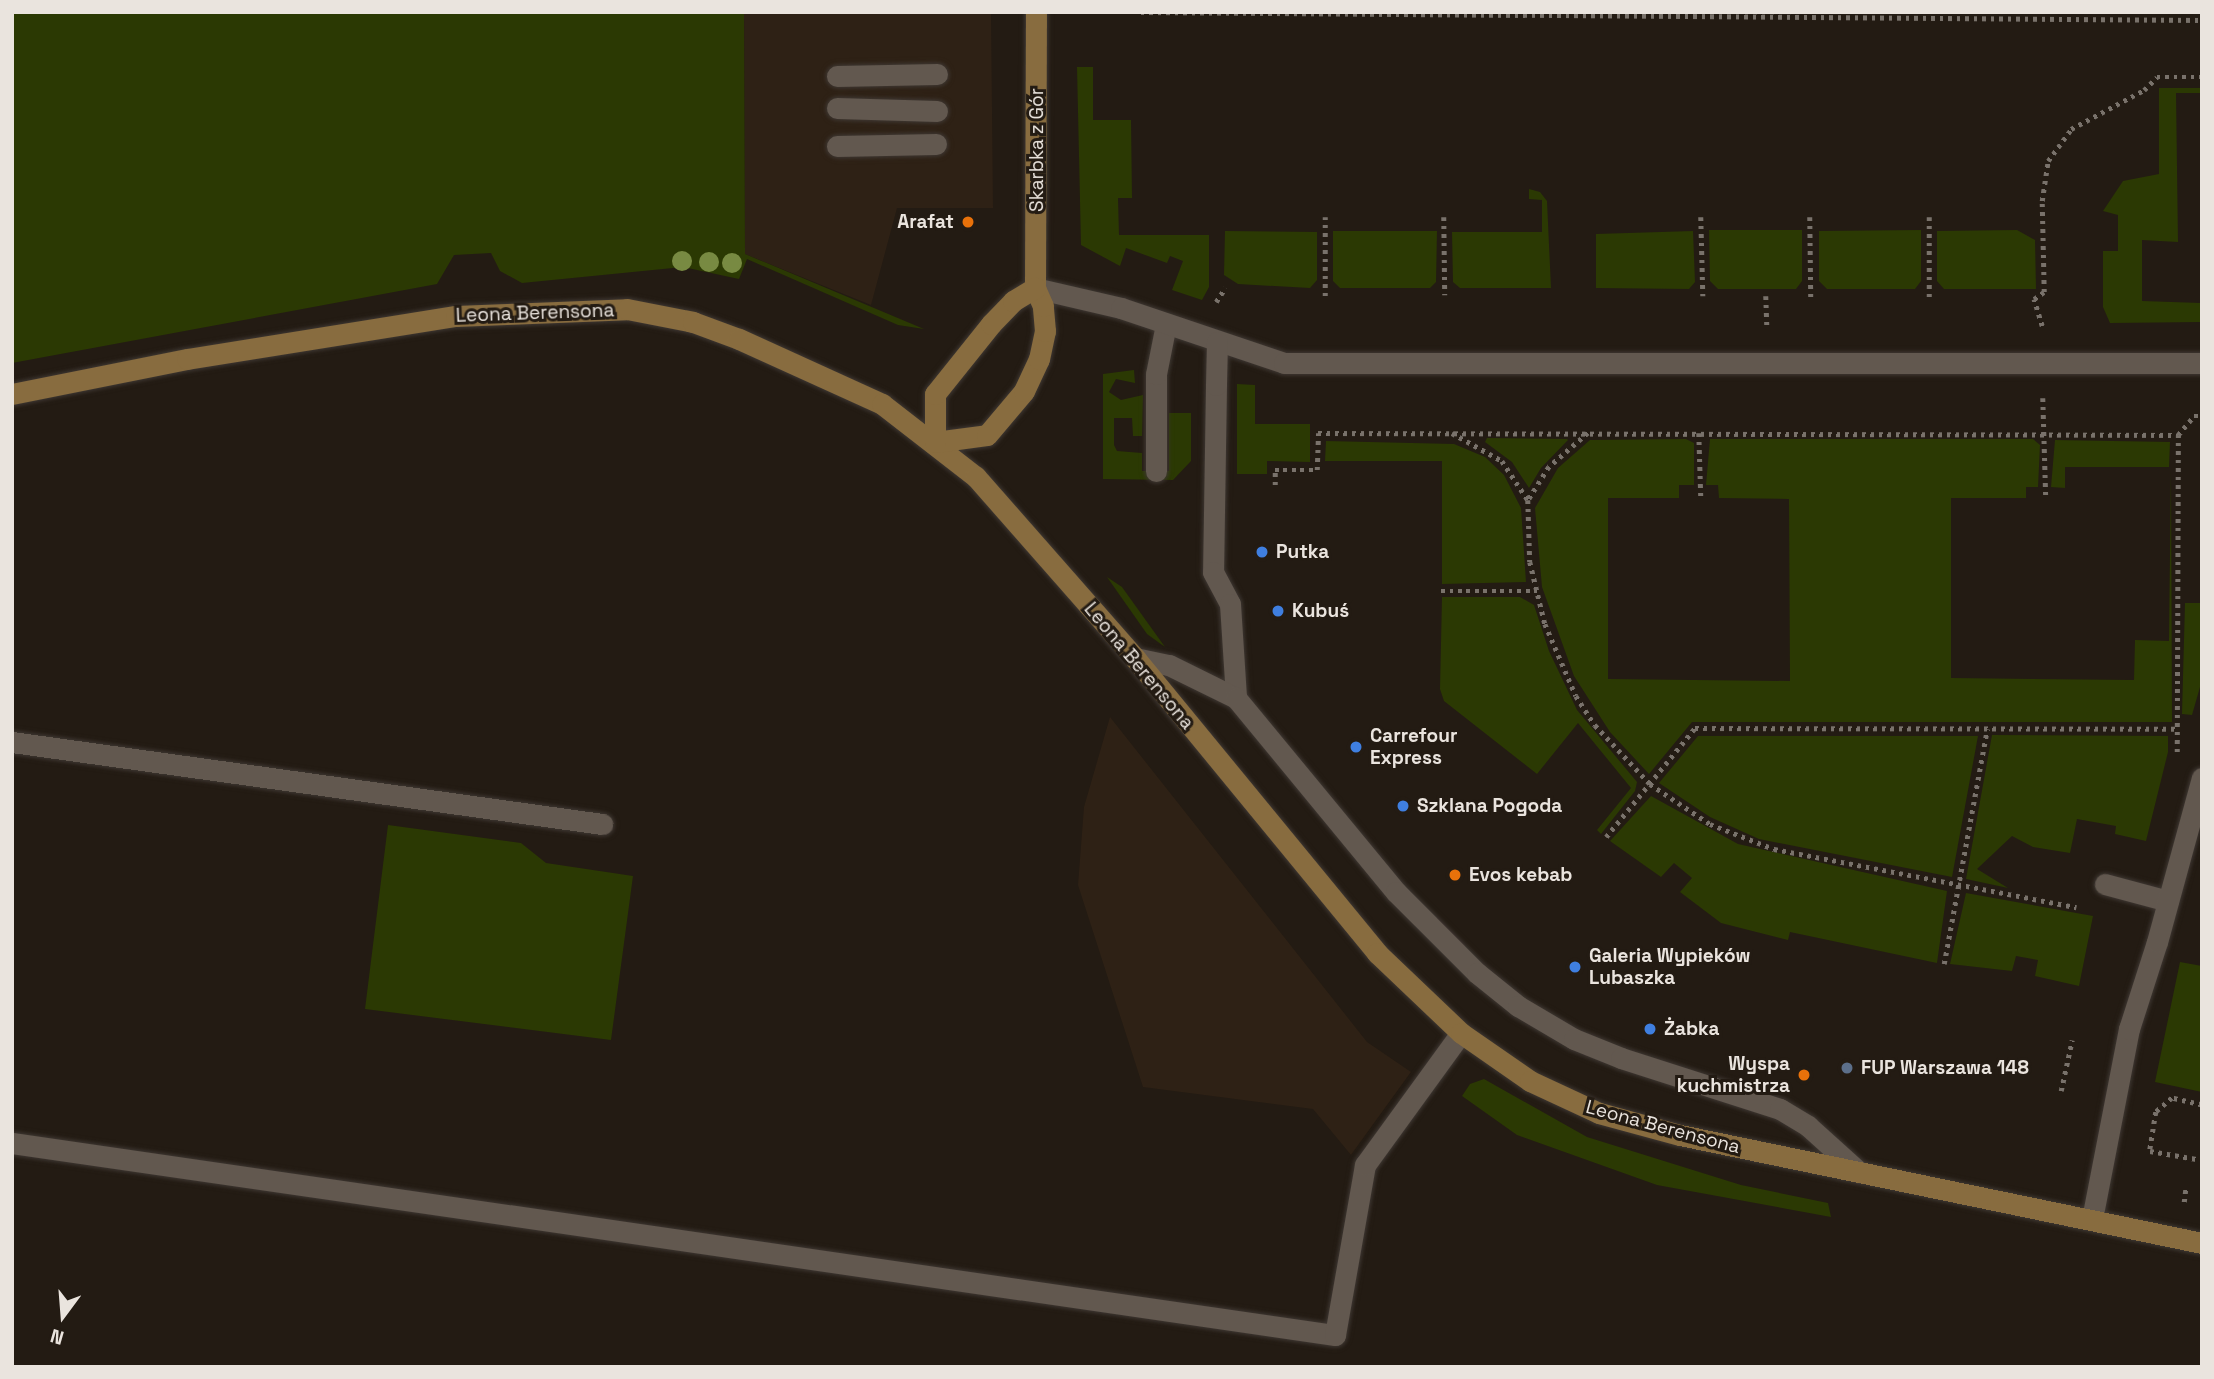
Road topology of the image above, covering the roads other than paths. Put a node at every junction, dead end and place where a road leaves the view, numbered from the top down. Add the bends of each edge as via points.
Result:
1 (1036, 12) edge
2 (937, 74) dead end
3 (836, 76) dead end
4 (837, 108) dead end
5 (937, 111) dead end
6 (936, 144) dead end
7 (837, 145) dead end
8 (1035, 288) junction
9 (1166, 324) junction
10 (1217, 342) junction
11 (2202, 363) edge
12 (12, 394) edge
13 (935, 442) junction
14 (1156, 471) dead end
15 (1135, 658) junction
16 (1236, 698) junction
17 (12, 742) edge
18 (2202, 778) edge
19 (603, 824) dead end
20 (2105, 884) dead end
21 (2168, 901) junction
22 (1461, 1033) junction
23 (12, 1143) edge
24 (1859, 1172) junction
25 (2092, 1219) junction
26 (2202, 1243) edge

1 - 8 street, Skarbka z Gór
2 - 3 street
4 - 5 street
6 - 7 street
8 - 9 street via 1121,308
8 - 13 street via 999,316 935,394
8 - 13 street, Skarbka z Gór via 1043,306 1045,331 1024,391 987,435
9 - 10 street
9 - 14 street via 1156,374
10 - 11 street via 1284,363
10 - 16 street via 1213,572 1230,604
12 - 13 street, Leona Berensona via 386,324 597,307 664,315 771,351 846,384
13 - 15 street, Leona Berensona via 976,477
15 - 16 street via 1169,665
15 - 22 street, Leona Berensona via 1377,953
16 - 24 street via 1396,892 1476,973 1518,1006 1574,1039 1621,1058 1780,1109 1808,1126
17 - 19 street
18 - 21 street
20 - 21 street
21 - 25 street via 2129,1029
22 - 23 street via 1365,1165 1335,1335
22 - 24 street, Leona Berensona via 1530,1081 1599,1113 1680,1135
24 - 25 street, Leona Berensona
25 - 26 street, Leona Berensona

